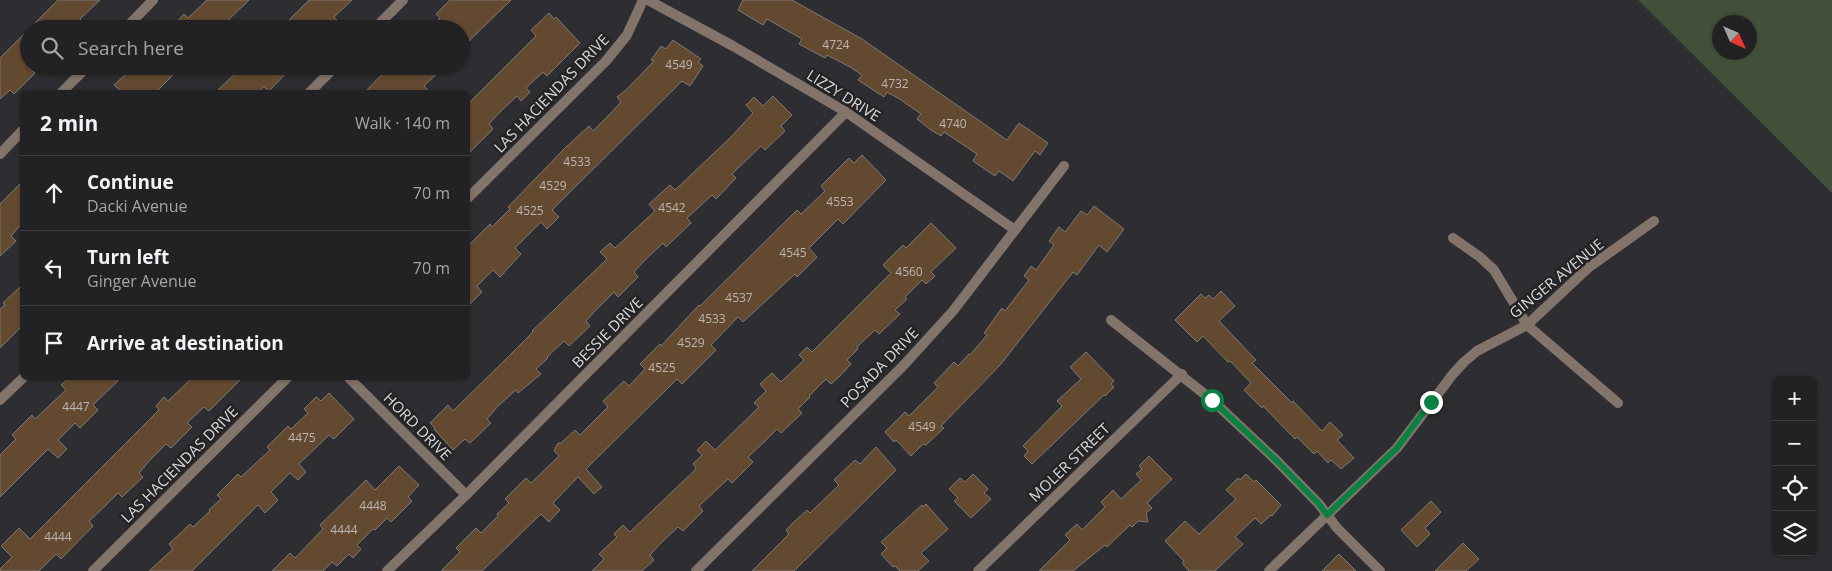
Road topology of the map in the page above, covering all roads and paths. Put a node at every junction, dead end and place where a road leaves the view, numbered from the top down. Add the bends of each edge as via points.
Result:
1 (154, 0) edge
2 (403, 0) edge
3 (643, 0) edge
4 (648, 0) edge
5 (134, 20) edge
6 (383, 20) edge
7 (79, 75) edge
8 (327, 75) edge
9 (65, 90) edge
10 (312, 90) edge
11 (846, 112) junction
12 (20, 133) edge
13 (0, 154) edge
14 (1064, 166) dead end
15 (470, 196) edge
16 (1654, 222) dead end
17 (1015, 230) junction
18 (1453, 238) dead end
19 (1110, 320) dead end
20 (1527, 324) junction
21 (1182, 374) junction
22 (21, 380) edge
23 (285, 380) edge
24 (351, 380) edge
25 (0, 400) edge
26 (1618, 404) dead end
27 (466, 495) junction
28 (1327, 515) junction
29 (92, 571) edge
30 (387, 571) edge
31 (696, 571) edge
32 (978, 571) edge
33 (1269, 571) edge
34 (1380, 571) edge

1 - 5 street
2 - 6 street
3 - 15 street, LAS HACIENDAS DRIVE via 627,35 606,61
4 - 11 street, LIZZY DRIVE
7 - 9 street
8 - 10 street
11 - 17 street, LIZZY DRIVE
11 - 27 street, BESSIE DRIVE
12 - 13 street
14 - 17 street, POSADA DRIVE
16 - 20 street, GINGER AVENUE via 1588,268
17 - 31 street, POSADA DRIVE via 953,312 903,366
18 - 20 street via 1494,270
19 - 21 street
20 - 26 street
20 - 28 street, GINGER AVENUE via 1477,351 1464,362 1397,448
21 - 28 street via 1276,460
21 - 32 street, MOLER STREET
22 - 25 street
23 - 29 street, LAS HACIENDAS DRIVE
24 - 27 street, HORD DRIVE
27 - 30 street, BESSIE DRIVE
28 - 33 street, GINGER AVENUE
28 - 34 street

